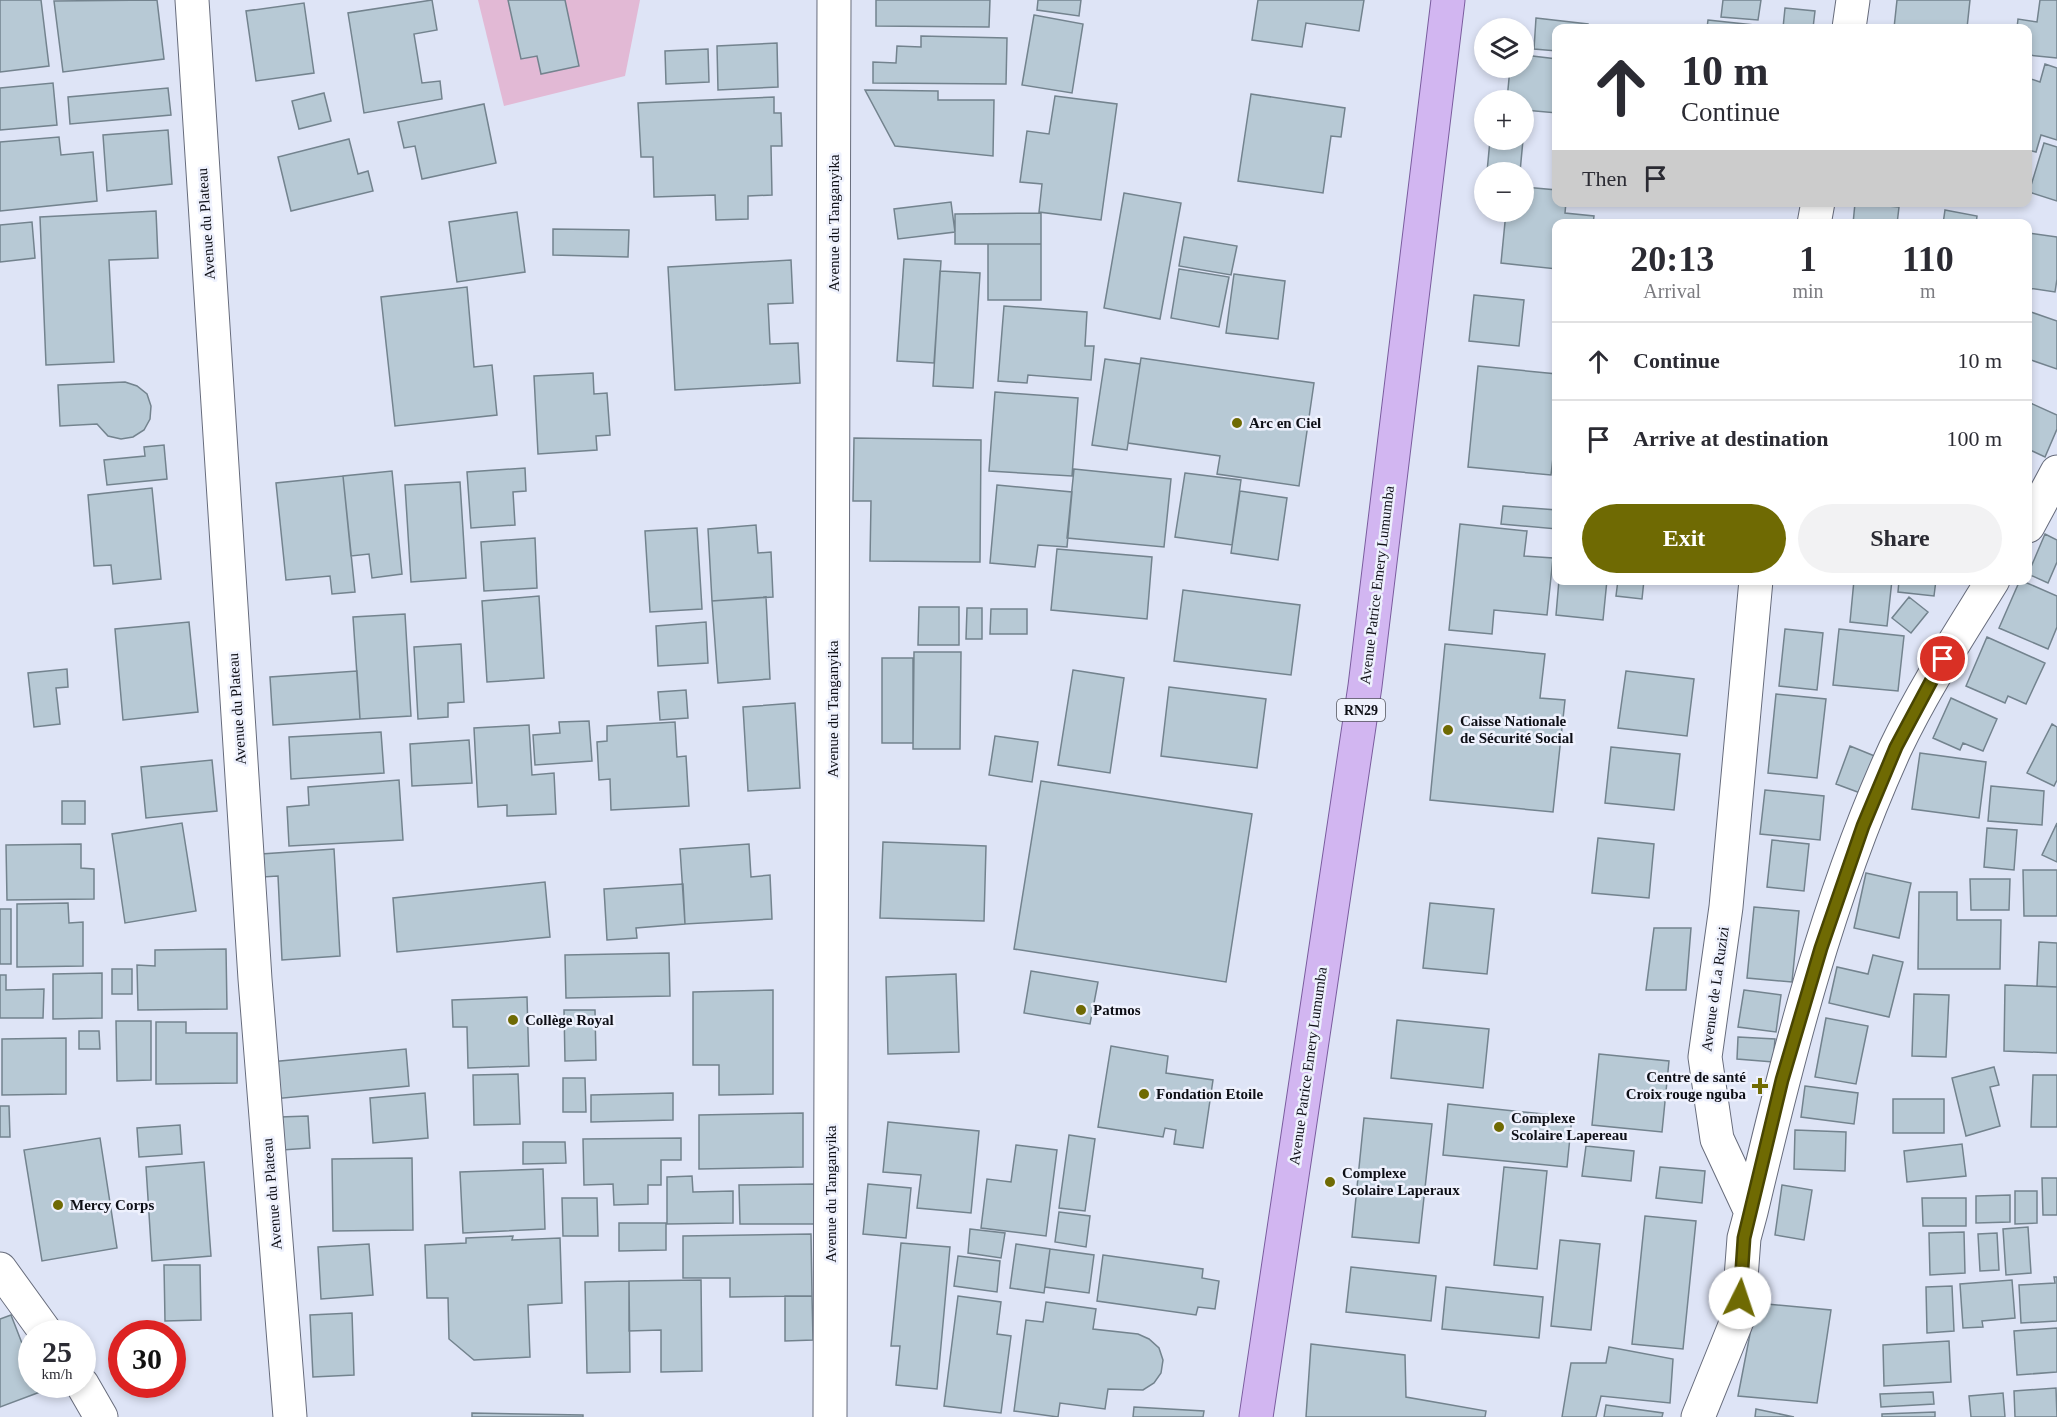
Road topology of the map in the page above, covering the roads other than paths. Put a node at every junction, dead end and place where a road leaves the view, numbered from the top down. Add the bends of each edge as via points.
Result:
1 (192, 0) edge
2 (834, 0) edge
3 (1448, 0) edge
4 (1853, 0) edge
5 (1849, 24) edge
6 (2057, 471) edge
7 (2032, 518) edge
8 (1756, 585) edge
9 (1990, 585) edge
10 (1751, 1212) junction
11 (0, 1269) edge
12 (37, 1320) edge
13 (90, 1398) edge
14 (101, 1417) edge
15 (290, 1417) edge
16 (830, 1417) edge
17 (1256, 1417) edge
18 (1698, 1417) edge

1 - 15 street, Avenue du Plateau via 255,978
2 - 16 street, Avenue du Tanganyika
3 - 17 main road, Avenue Patrice Emery Lumumba / RN29 via 1365,686
4 - 5 street
6 - 7 street
8 - 10 street, Avenue de La Ruzizi via 1726,907 1705,1057 1717,1139
9 - 10 street via 1943,659 1896,747 1863,826 1785,1069
10 - 18 street via 1744,1238 1738,1318
11 - 12 street
13 - 14 street

